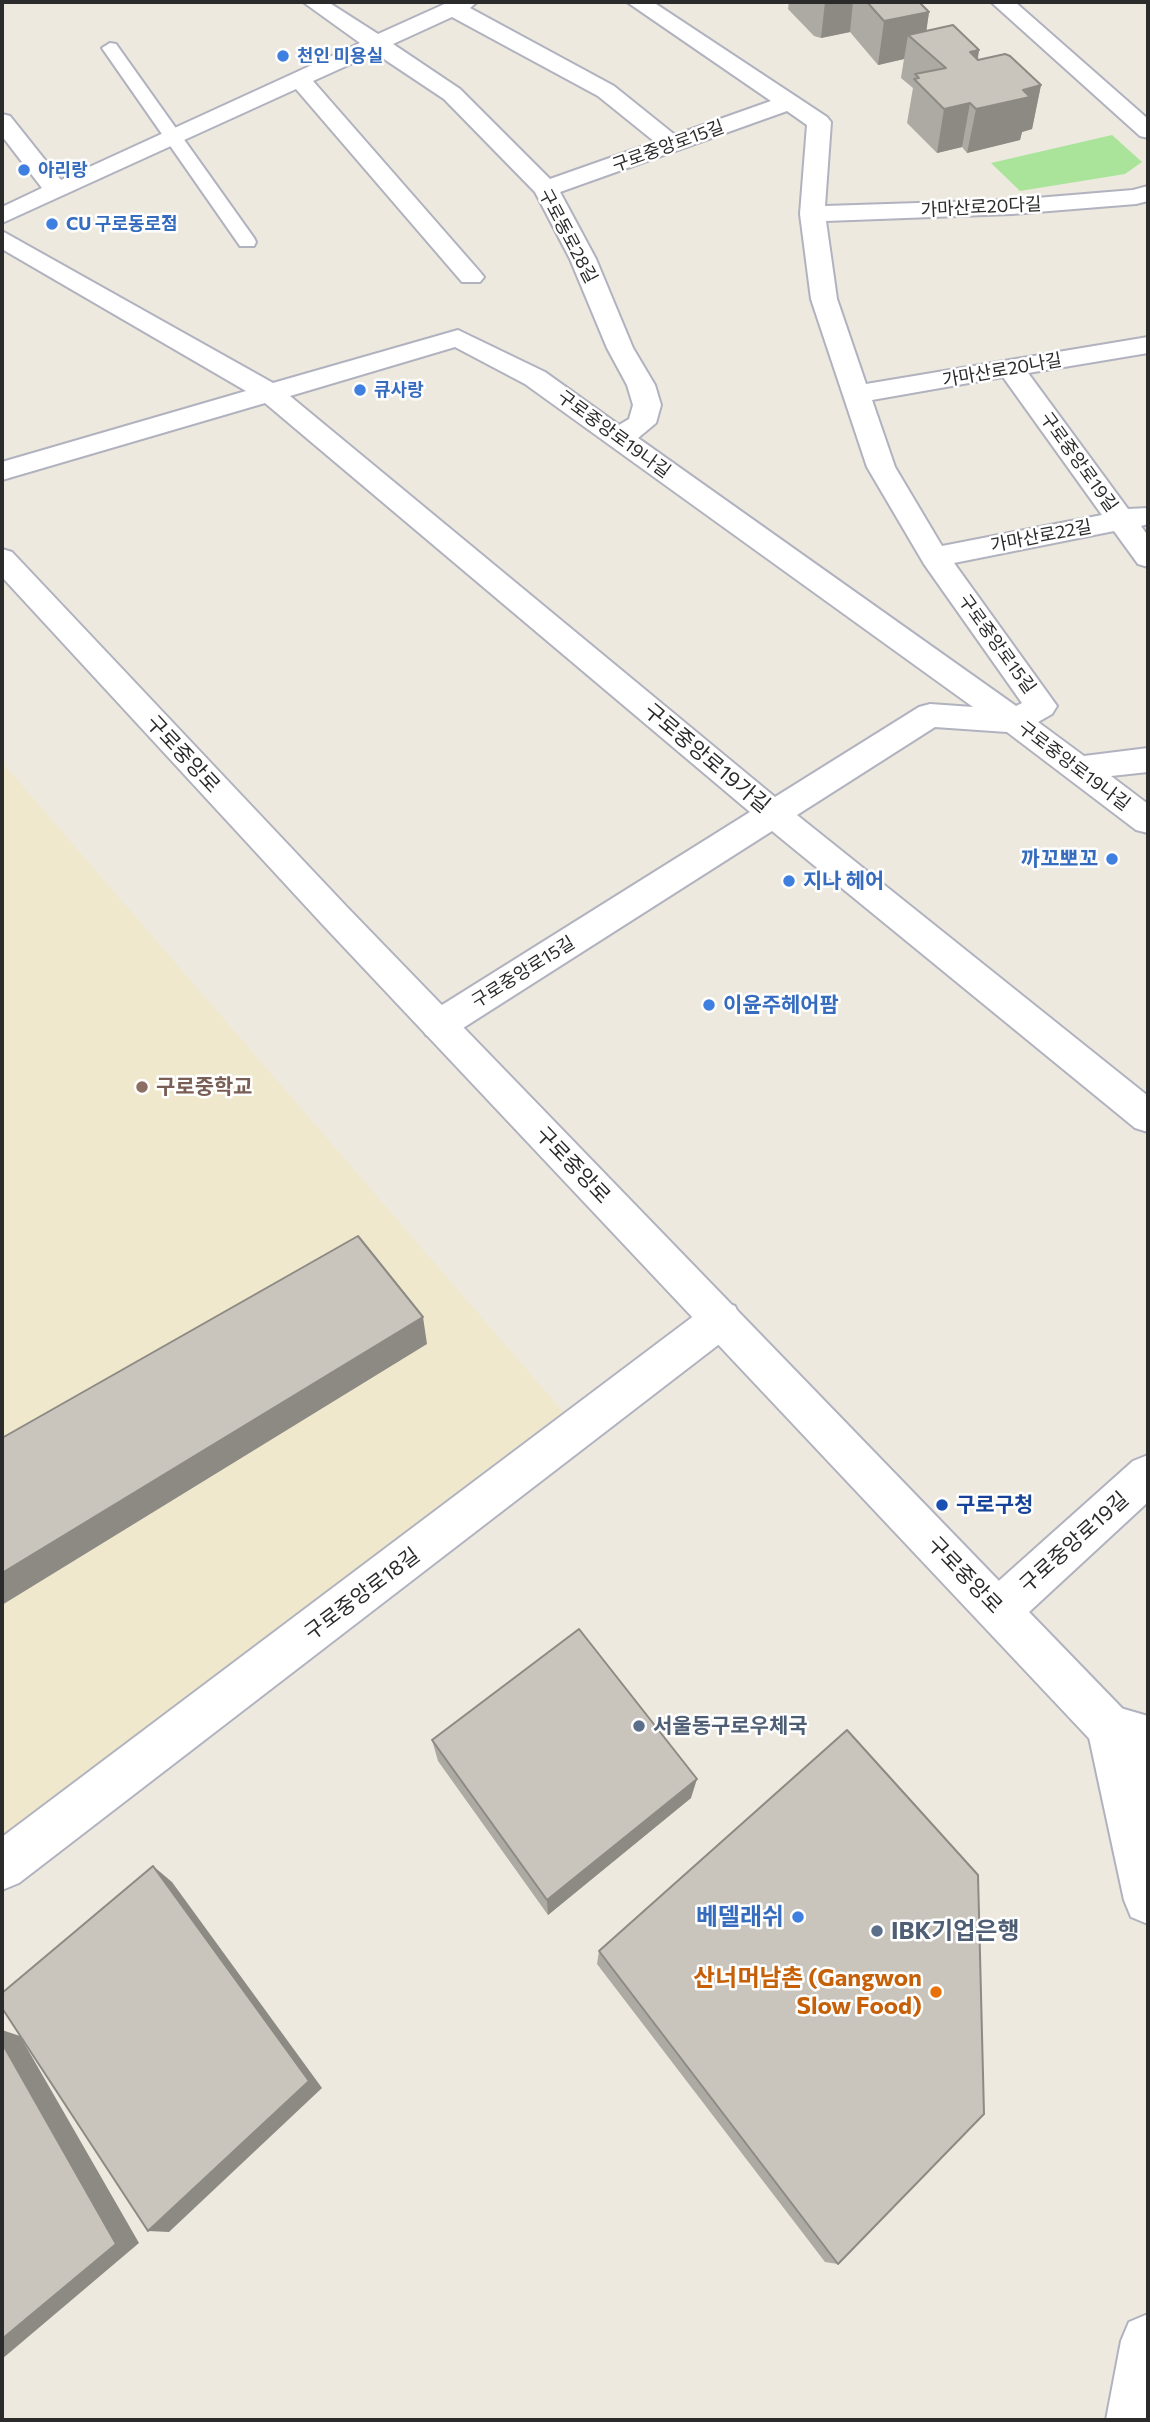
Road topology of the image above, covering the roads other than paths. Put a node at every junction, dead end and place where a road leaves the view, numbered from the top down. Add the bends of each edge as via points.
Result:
1 (314, 2) edge
2 (638, 2) edge
3 (1002, 2) edge
4 (460, 5) edge
5 (377, 43) junction
6 (110, 48) dead end
7 (299, 79) junction
8 (790, 102) junction
9 (2, 121) edge
10 (1148, 131) edge
11 (174, 138) junction
12 (672, 144) junction
13 (546, 189) junction
14 (57, 191) junction
15 (1148, 193) edge
16 (813, 214) junction
17 (2, 216) edge
18 (2, 239) edge
19 (247, 242) dead end
20 (471, 277) dead end
21 (1148, 345) edge
22 (1010, 368) junction
23 (270, 393) junction
24 (856, 394) junction
25 (619, 438) junction
26 (2, 471) edge
27 (1135, 518) edge
28 (934, 557) junction
29 (1148, 557) edge
30 (2, 559) edge
31 (1015, 721) junction
32 (1148, 760) edge
33 (1080, 768) junction
34 (773, 813) junction
35 (1148, 821) edge
36 (439, 1025) junction
37 (1148, 1117) edge
38 (721, 1319) junction
39 (1148, 1475) edge
40 (999, 1610) junction
41 (1129, 1733) edge
42 (1148, 1768) edge
43 (2, 1866) edge
44 (1148, 1900) edge
45 (1148, 2341) edge
46 (1133, 2420) edge

1 - 5 street, 구로동로28길
2 - 8 street, 구로중앙로15길
3 - 10 street
4 - 5 street
4 - 12 street via 606,91
5 - 7 street
5 - 13 street, 구로동로28길 via 452,94
6 - 11 lane
7 - 11 street
7 - 20 street
8 - 12 street, 구로중앙로15길
8 - 16 street, 구로중앙로15길 via 820,122
9 - 14 street
11 - 14 street
11 - 19 lane
12 - 13 street, 구로중앙로15길
13 - 25 street, 구로동로28길 via 583,259 647,405 642,423
14 - 17 street
15 - 16 street, 가마산로20다길 via 1012,207
16 - 24 street, 구로중앙로15길 via 824,299
18 - 23 street
21 - 22 street, 가마산로20나길
22 - 24 street, 가마산로20나길
22 - 27 street, 구로중앙로19길
23 - 25 street, 구로중앙로19나길 via 458,338 535,378
23 - 26 street, 구로중앙로19나길
23 - 34 street, 구로중앙로19가길
24 - 28 street, 구로중앙로15길 via 881,467
25 - 31 street, 구로중앙로19나길
27 - 28 street, 가마산로22길
27 - 29 street, 구로중앙로19길
28 - 31 street, 구로중앙로15길 via 1041,706
30 - 36 street, 구로중앙로
31 - 33 street, 구로중앙로19나길
31 - 34 street, 구로중앙로15길 via 930,715
32 - 33 street
33 - 35 street, 구로중앙로19나길
34 - 36 street, 구로중앙로15길
34 - 37 street, 구로중앙로19가길
36 - 38 street, 구로중앙로
38 - 40 street, 구로중앙로
38 - 43 street, 구로중앙로18길
39 - 40 street, 구로중앙로19길
40 - 41 street, 구로중앙로
41 - 42 street, 구로중앙로
41 - 44 street
45 - 46 street

